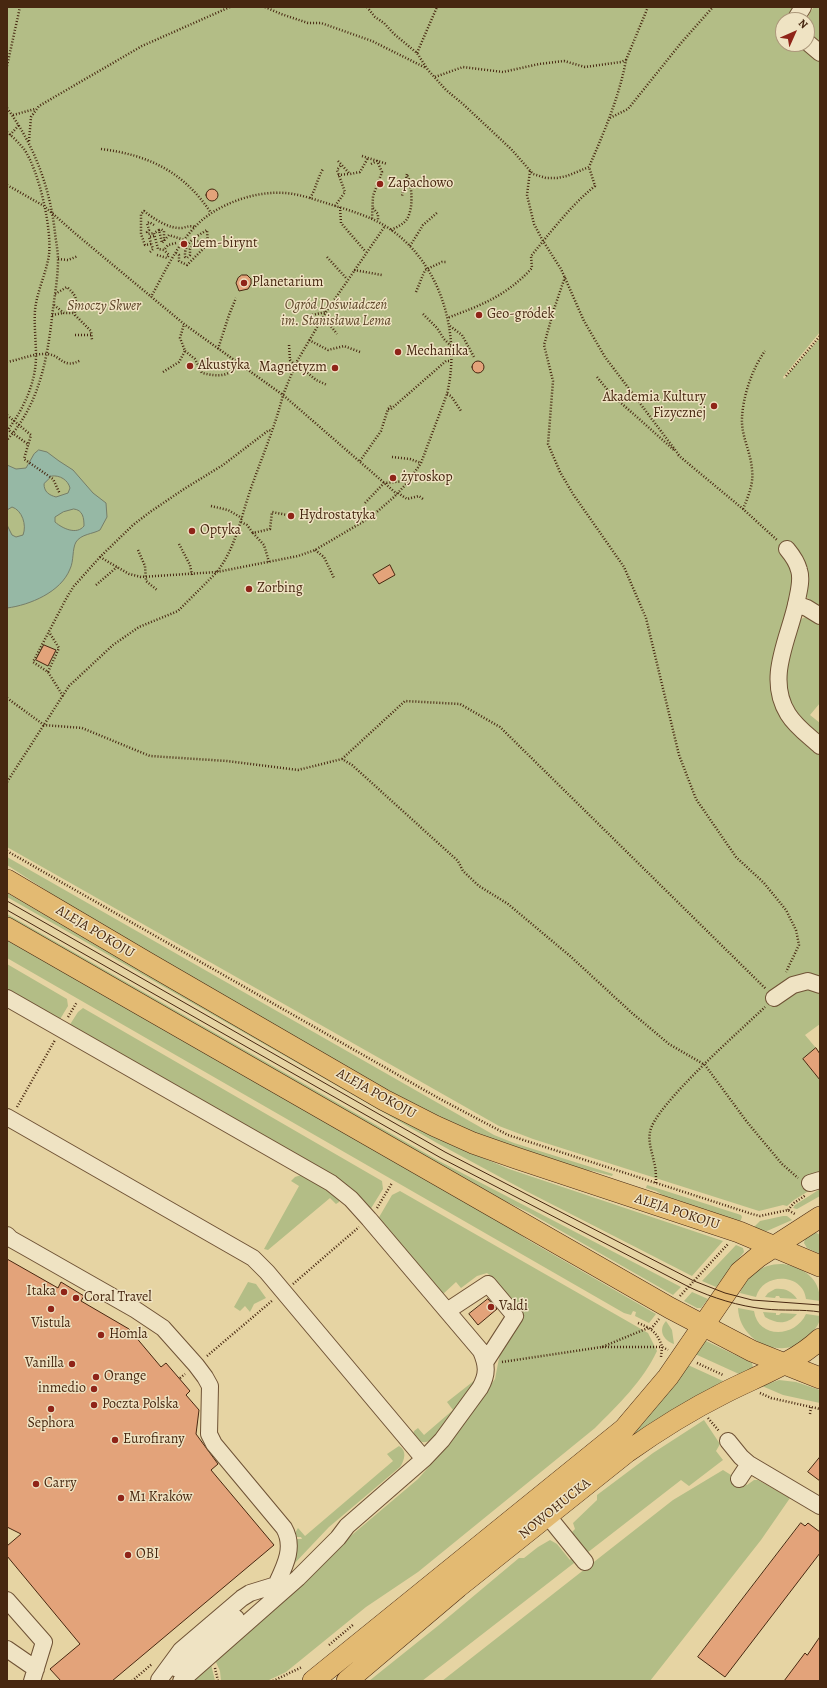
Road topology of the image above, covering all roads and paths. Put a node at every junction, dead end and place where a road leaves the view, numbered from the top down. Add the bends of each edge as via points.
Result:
1 (20, 7) edge
2 (230, 7) edge
3 (266, 7) edge
4 (367, 7) edge
5 (437, 7) edge
6 (648, 7) edge
7 (713, 7) edge
8 (417, 54) junction
9 (626, 60) junction
10 (7, 66) edge
11 (428, 70) junction
12 (435, 77) junction
13 (7, 108) edge
14 (36, 109) junction
15 (13, 116) junction
16 (610, 118) junction
17 (19, 125) junction
18 (7, 132) edge
19 (10, 135) junction
20 (29, 141) junction
21 (101, 149) dead end
22 (362, 156) dead end
23 (368, 158) junction
24 (377, 161) junction
25 (338, 162) dead end
26 (371, 164) dead end
27 (387, 164) dead end
28 (341, 165) junction
29 (589, 167) junction
30 (323, 170) dead end
31 (530, 171) junction
32 (350, 174) junction
33 (338, 175) junction
34 (7, 184) edge
35 (402, 196) dead end
36 (310, 198) junction
37 (44, 206) junction
38 (335, 206) junction
39 (340, 207) junction
40 (373, 208) junction
41 (438, 212) dead end
42 (53, 213) junction
43 (211, 213) junction
44 (372, 219) junction
45 (378, 222) junction
46 (154, 225) dead end
47 (385, 226) junction
48 (195, 227) junction
49 (391, 230) junction
50 (154, 233) junction
51 (154, 236) junction
52 (184, 240) junction
53 (543, 241) junction
54 (176, 243) dead end
55 (150, 244) junction
56 (410, 246) junction
57 (198, 247) dead end
58 (164, 250) junction
59 (150, 252) dead end
60 (366, 252) junction
61 (176, 253) junction
62 (157, 255) dead end
63 (78, 256) dead end
64 (185, 257) junction
65 (327, 257) dead end
66 (58, 259) junction
67 (179, 261) junction
68 (447, 262) dead end
69 (428, 268) junction
70 (354, 270) junction
71 (382, 275) dead end
72 (565, 278) junction
73 (347, 279) junction
74 (416, 292) dead end
75 (55, 294) junction
76 (151, 297) junction
77 (236, 298) dead end
78 (54, 305) junction
79 (326, 312) junction
80 (64, 313) junction
81 (74, 313) junction
82 (423, 314) dead end
83 (52, 315) junction
84 (312, 315) dead end
85 (447, 318) junction
86 (322, 319) junction
87 (184, 324) junction
88 (449, 326) junction
89 (337, 334) dead end
90 (75, 335) dead end
91 (92, 335) junction
92 (820, 336) edge
93 (92, 340) dead end
94 (309, 340) junction
95 (289, 345) dead end
96 (452, 348) junction
97 (218, 349) junction
98 (185, 351) junction
99 (765, 351) dead end
100 (360, 352) dead end
101 (48, 354) junction
102 (36, 355) junction
103 (474, 357) dead end
104 (81, 360) dead end
105 (451, 361) junction
106 (7, 362) edge
107 (240, 363) junction
108 (296, 364) junction
109 (163, 372) dead end
110 (786, 376) dead end
111 (597, 377) dead end
112 (327, 385) dead end
113 (447, 394) junction
114 (283, 396) junction
115 (391, 406) dead end
116 (388, 409) junction
117 (460, 411) dead end
118 (7, 415) edge
119 (14, 421) junction
120 (19, 425) junction
121 (7, 430) edge
122 (272, 431) junction
123 (13, 433) junction
124 (7, 440) edge
125 (29, 445) junction
126 (679, 455) junction
127 (392, 457) dead end
128 (360, 461) junction
129 (421, 463) junction
130 (408, 482) junction
131 (384, 483) junction
132 (397, 493) junction
133 (60, 494) dead end
134 (423, 499) dead end
135 (365, 503) dead end
136 (212, 506) dead end
137 (743, 508) junction
138 (287, 515) dead end
139 (242, 518) junction
140 (241, 522) junction
141 (253, 533) junction
142 (179, 544) dead end
143 (787, 549) joint
144 (138, 550) dead end
145 (315, 550) junction
146 (100, 557) junction
147 (270, 562) junction
148 (117, 567) junction
149 (216, 572) junction
150 (192, 575) junction
151 (145, 577) junction
152 (334, 578) dead end
153 (96, 585) dead end
154 (156, 590) dead end
155 (796, 604) junction
156 (820, 616) edge
157 (48, 632) junction
158 (48, 672) junction
159 (63, 696) junction
160 (7, 698) edge
161 (44, 725) junction
162 (820, 746) edge
163 (342, 759) junction
164 (7, 782) edge
165 (7, 851) edge
166 (7, 880) edge
167 (7, 928) edge
168 (786, 974) dead end
169 (820, 985) edge
170 (7, 998) edge
171 (774, 998) junction
172 (77, 1002) dead end
173 (67, 1019) dead end
174 (58, 1034) dead end
175 (705, 1065) junction
176 (10, 1115) edge
177 (392, 1183) dead end
178 (656, 1183) junction
179 (814, 1185) edge
180 (788, 1210) junction
181 (374, 1215) dead end
182 (799, 1217) dead end
183 (820, 1217) edge
184 (364, 1223) dead end
185 (7, 1235) edge
186 (729, 1243) dead end
187 (773, 1247) junction
188 (820, 1266) edge
189 (288, 1288) dead end
190 (278, 1296) dead end
191 (679, 1298) dead end
192 (447, 1311) junction
193 (661, 1317) dead end
194 (638, 1323) dead end
195 (703, 1325) junction
196 (650, 1328) junction
197 (820, 1339) edge
198 (602, 1347) junction
199 (662, 1347) junction
200 (672, 1352) dead end
201 (207, 1356) dead end
202 (691, 1360) dead end
203 (486, 1361) junction
204 (782, 1364) junction
205 (729, 1378) dead end
206 (820, 1378) edge
207 (758, 1392) dead end
208 (812, 1407) junction
209 (820, 1409) edge
210 (810, 1414) dead end
211 (708, 1418) dead end
212 (724, 1437) joint
213 (424, 1459) junction
214 (750, 1464) junction
215 (739, 1479) dead end
216 (820, 1506) edge
217 (547, 1515) junction
218 (347, 1526) junction
219 (584, 1562) dead end
220 (276, 1585) junction
221 (7, 1600) edge
222 (7, 1649) edge
223 (214, 1665) dead end
224 (34, 1675) edge
225 (306, 1675) edge
226 (158, 1680) edge
227 (181, 1681) edge
228 (218, 1681) edge
229 (273, 1681) edge
230 (346, 1681) edge

1 - 10 path
2 - 14 path via 142,46
3 - 11 path via 308,23 322,23 372,41
4 - 8 path
5 - 8 path
6 - 9 path
7 - 16 path via 628,109
8 - 11 path
9 - 12 path via 585,66 564,61 503,72 463,67
9 - 16 path
11 - 12 path
12 - 31 path via 511,148
13 - 15 path
14 - 15 path
14 - 20 path via 31,117
15 - 17 path
16 - 29 path
17 - 19 path
17 - 20 path
18 - 19 path
19 - 37 path via 24,149
20 - 42 path via 40,166
21 - 43 path via 142,157 161,166 178,176 196,192
22 - 23 path
23 - 24 path
23 - 32 path via 360,172
24 - 26 path
24 - 27 path
24 - 40 path via 382,172 373,196
25 - 28 path
28 - 32 path
28 - 33 path via 337,170
29 - 31 path via 557,178 546,178
29 - 53 path via 595,186 580,198
30 - 36 path
31 - 53 path via 527,195 534,224
32 - 33 path
33 - 38 path via 345,192
34 - 37 path
35 - 49 path via 407,174 411,187 409,213 403,223
36 - 38 path
36 - 43 path via 285,193 268,194 237,200
37 - 42 path
37 - 102 path via 49,252 34,319
38 - 39 path
39 - 44 path
39 - 60 path via 341,223
40 - 44 path
40 - 45 path via 378,214
41 - 56 path via 423,225
42 - 66 path
42 - 76 path
43 - 48 path
44 - 45 path
45 - 47 path
46 - 50 path via 147,223 148,234
47 - 49 path
47 - 60 path
48 - 52 path
48 - 55 path via 173,227 144,212 141,214 141,234 146,245
49 - 56 path
50 - 51 path
50 - 52 path via 161,229 164,232 164,241 169,235
51 - 55 path via 149,237
51 - 58 path via 158,249
52 - 61 path
53 - 72 path
53 - 85 path via 530,256 532,268 507,291 482,305
54 - 58 path via 168,245
55 - 59 path via 153,249
56 - 69 path
57 - 64 path via 200,241 195,242 190,249 190,255
58 - 62 path via 169,255 167,258
60 - 70 path
61 - 67 path via 179,255
61 - 76 path
63 - 66 path via 68,260
64 - 67 path
64 - 67 path via 184,250 191,239 207,230 208,244 187,265
65 - 73 path
66 - 75 path
68 - 69 path
69 - 74 path
69 - 85 path via 440,292
70 - 71 path
70 - 73 path
72 - 126 path via 584,321 605,357
72 - 168 path via 544,345 553,381 548,444 572,494 624,567 638,597 646,618 679,755 696,799 736,856 764,883 786,910 796,930 799,945
73 - 79 path
75 - 78 path
75 - 81 path via 67,287 69,289 77,300
76 - 87 path
77 - 97 path
78 - 80 path
78 - 83 path
79 - 84 path
79 - 86 path
80 - 81 path
80 - 83 path
81 - 91 path via 89,327
82 - 96 path via 438,328
83 - 101 path
85 - 88 path
86 - 89 path via 330,324
86 - 94 path
87 - 97 path
87 - 98 path via 180,338
88 - 96 path
88 - 103 path via 462,335
90 - 91 path
91 - 93 path
92 - 110 path
94 - 100 path via 328,350 344,346
94 - 108 path
95 - 108 path via 290,360
96 - 105 path
97 - 107 path
98 - 107 path via 195,360 202,373 217,376 230,373
98 - 109 path via 179,362
99 - 137 path via 756,364 744,400 743,433 752,470 749,495
101 - 102 path
101 - 104 path via 72,364
101 - 120 path via 38,389
102 - 106 path
102 - 119 path via 32,384
105 - 113 path
105 - 116 path via 446,361
107 - 114 path
108 - 112 path via 316,380
108 - 114 path
111 - 126 path via 611,394
113 - 117 path
113 - 129 path
114 - 122 path
114 - 128 path
115 - 116 path
116 - 128 path via 381,431
118 - 119 path
119 - 120 path
119 - 121 path
120 - 123 path
120 - 125 path via 32,435
121 - 123 path
122 - 139 path
122 - 146 path via 269,430 223,465 150,512
123 - 124 path
123 - 125 path
125 - 133 path via 24,459 53,479
126 - 137 path
127 - 129 path
128 - 131 path
129 - 130 path
130 - 131 path
130 - 132 path
131 - 132 path
131 - 135 path
132 - 134 path via 407,499 419,496
132 - 145 path via 371,517
136 - 139 path via 228,510
137 - 143 path
138 - 141 path via 272,512 270,529
139 - 140 path
140 - 141 path
140 - 149 path via 225,561
141 - 147 path via 264,545
142 - 150 path via 190,565
143 - 155 street via 799,569
144 - 151 path via 145,566
145 - 147 path
145 - 152 path via 324,557
146 - 148 path
146 - 157 path via 70,592
147 - 149 path
148 - 151 path via 129,574
148 - 153 path
149 - 150 path
149 - 159 path via 178,611 139,627 113,644 69,686
150 - 151 path
151 - 154 path
155 - 156 street
155 - 162 street via 779,665 778,687 783,705 792,721
157 - 158 path via 59,648
157 - 158 path via 33,662
158 - 159 path
159 - 161 path
160 - 161 path
161 - 163 path via 82,728 150,756 228,761 298,770
161 - 164 path
163 - 171 path via 405,702 460,704 500,727
163 - 175 path via 352,765 458,861 463,871 479,886 508,904 669,1044
165 - 178 path via 489,1126 508,1135
166 - 187 main road, ALEJA POKOJU via 384,1100 435,1126 473,1143 739,1232
167 - 195 main road
169 - 171 street via 808,981 793,985
170 - 192 street via 331,1183 352,1199
171 - 175 path
172 - 173 path
174 - 176 path
175 - 178 path via 679,1090 651,1126 650,1152 656,1168
175 - 179 path via 782,1164 799,1179
176 - 213 street via 253,1258
177 - 181 path
178 - 180 path via 760,1216
179 - 180 path
180 - 182 path
183 - 187 main road
184 - 189 path
185 - 220 street via 155,1321 164,1328 205,1377 210,1386 209,1434 214,1444 289,1537 288,1557
186 - 191 path
187 - 188 main road, ALEJA POKOJU
187 - 195 main road, NOWOHUCKA via 740,1272
190 - 201 path
192 - 203 street via 481,1351
192 - 203 street via 488,1284 515,1316
193 - 196 path
194 - 196 path
195 - 204 main road
195 - 225 main road, NOWOHUCKA via 668,1377 624,1429
196 - 198 path
196 - 199 path via 658,1336
197 - 204 main road, NOWOHUCKA
198 - 199 path
198 - 203 path via 496,1363
199 - 200 path
202 - 205 path
203 - 213 street via 485,1379 480,1388 442,1440
204 - 206 main road
204 - 217 main road, NOWOHUCKA via 704,1403 656,1432
207 - 208 path via 771,1398
208 - 209 path
208 - 210 path
211 - 212 path
212 - 214 street
213 - 218 street
214 - 215 street
214 - 216 street
217 - 219 street
217 - 230 main road, NOWOHUCKA
218 - 220 street via 331,1531
218 - 227 street via 298,1578
220 - 226 street via 178,1667
221 - 224 street via 44,1642
222 - 224 street
223 - 228 path
225 - 229 path via 290,1671

